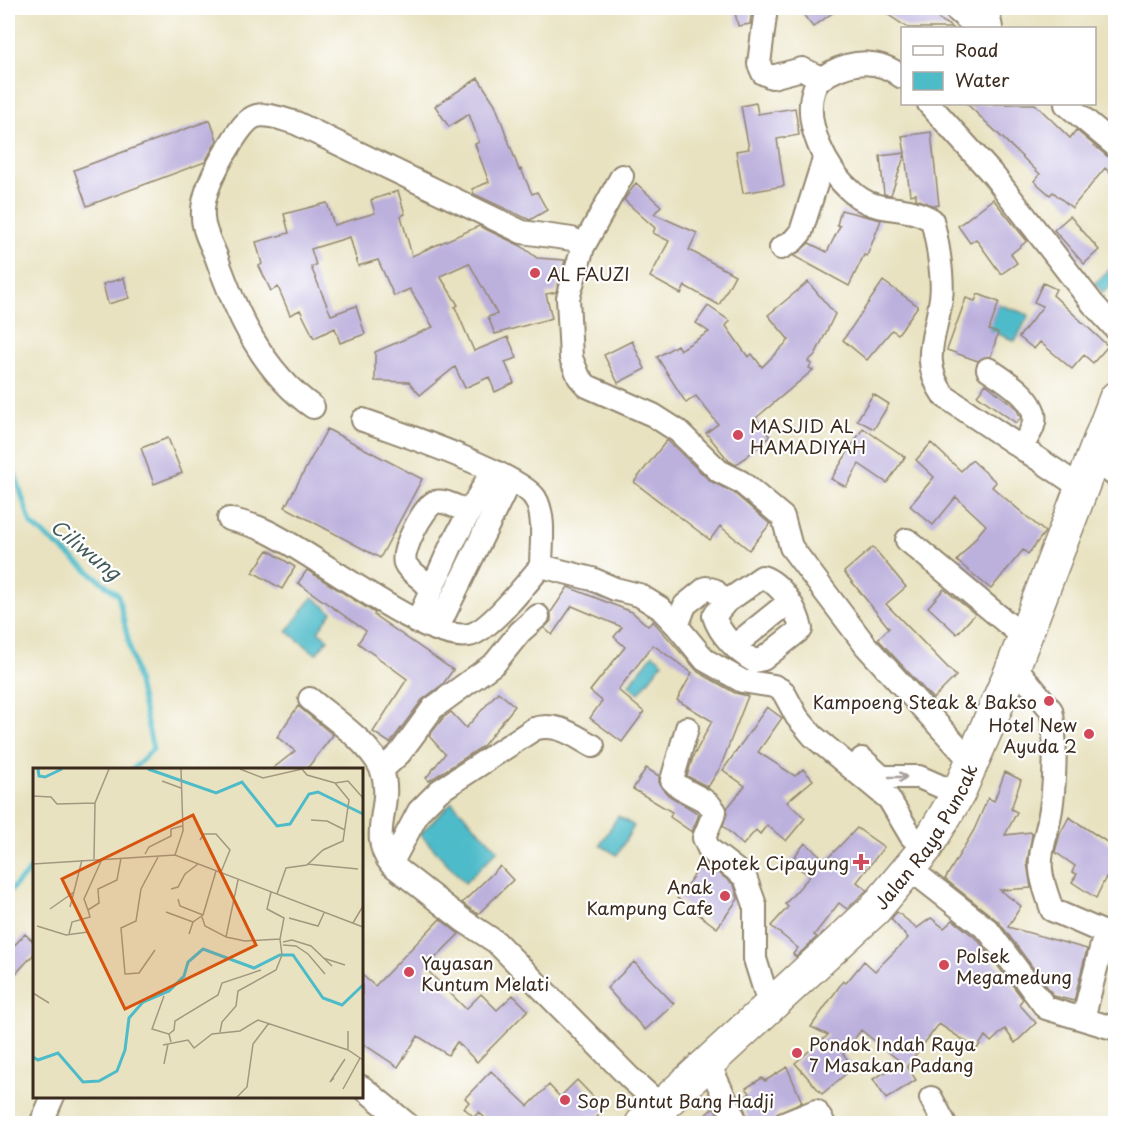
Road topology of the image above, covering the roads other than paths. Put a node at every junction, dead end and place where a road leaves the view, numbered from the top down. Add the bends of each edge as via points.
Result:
1 (766, 8) edge
2 (954, 8) edge
3 (987, 8) edge
4 (977, 27) edge
5 (991, 27) edge
6 (901, 76) edge
7 (821, 78) junction
8 (930, 105) edge
9 (1067, 105) edge
10 (1116, 146) edge
11 (824, 159) junction
12 (622, 176) dead end
13 (583, 247) junction
14 (781, 248) dead end
15 (1116, 329) edge
16 (988, 369) dead end
17 (1116, 398) edge
18 (313, 406) dead end
19 (363, 420) dead end
20 (1021, 447) junction
21 (1096, 474) edge
22 (501, 476) junction
23 (474, 504) junction
24 (229, 519) dead end
25 (907, 540) dead end
26 (541, 566) junction
27 (430, 589) junction
28 (726, 602) junction
29 (789, 602) junction
30 (538, 616) dead end
31 (427, 625) junction
32 (677, 626) junction
33 (734, 646) junction
34 (1020, 651) junction
35 (309, 699) dead end
36 (687, 728) dead end
37 (813, 736) junction
38 (593, 746) dead end
39 (971, 762) junction
40 (382, 770) junction
41 (958, 794) junction
42 (378, 853) edge
43 (917, 859) junction
44 (770, 1007) junction
45 (1083, 1019) junction
46 (1116, 1029) edge
47 (709, 1064) junction
48 (363, 1088) edge
49 (52, 1098) edge
50 (931, 1098) dead end
51 (652, 1115) edge
52 (42, 1124) edge
53 (407, 1124) edge
54 (737, 1124) edge
55 (784, 1124) edge
56 (824, 1124) edge
57 (945, 1124) edge

1 - 7 street via 759,64 763,73 772,76 802,69
2 - 4 street
3 - 5 street
6 - 7 street via 863,63 846,64
7 - 11 street via 812,99 813,125
8 - 15 street via 994,176
9 - 10 street
11 - 14 street via 801,232
11 - 20 street via 862,201 882,208 909,209 932,220 942,296 929,362 933,381 944,396
12 - 13 street
13 - 18 street via 572,239 522,232 296,123 266,114 252,116 225,153 203,205 202,219 247,332 288,388
13 - 39 street via 568,298 571,358 579,377 587,386 678,431 719,471 741,482 783,517 791,547 866,646
16 - 20 street via 1032,406 1034,425
17 - 21 highway, Jalan Raya Puncak
19 - 22 street via 442,448
20 - 21 street
21 - 34 highway, Jalan Raya Puncak
22 - 23 street
22 - 26 street via 534,496 540,514
22 - 31 street
23 - 27 street
23 - 27 street via 466,509 438,501 428,505 404,551 403,560 409,570 419,575
24 - 31 street via 264,530
25 - 34 street
26 - 31 street via 500,613 471,635 454,635
26 - 32 street via 639,595 660,608
27 - 31 street
28 - 29 street via 762,577 773,581
28 - 32 street via 706,588 685,605
28 - 33 street via 714,616
29 - 33 street
29 - 33 street via 799,617 801,629 795,636 754,661
30 - 40 street via 519,632 495,663 433,708 400,753
32 - 37 street via 705,660 742,681 783,691
34 - 39 highway, Jalan Raya Puncak
34 - 45 street via 1053,718 1049,819 1041,870 1052,910 1105,933
35 - 40 street via 360,741
36 - 44 street via 672,780 707,800 715,811 704,838 709,849 745,877 755,905 755,959
37 -> 41 street via 835,735 882,777 919,777
37 - 43 street via 889,799 911,836
38 - 42 street via 561,728 546,725 534,729 439,791
39 - 41 highway, Jalan Raya Puncak
40 - 42 street via 386,805
41 - 43 highway, Jalan Raya Puncak
42 - 51 street via 496,942 630,1078
43 - 44 highway, Jalan Raya Puncak via 874,909
43 - 45 street via 988,930 1046,1008
44 - 47 highway, Jalan Raya Puncak
45 - 46 street
47 - 51 highway, Jalan Raya Puncak
47 - 54 street
48 - 53 street
49 - 52 street
50 - 57 street
55 - 56 street via 816,1111

